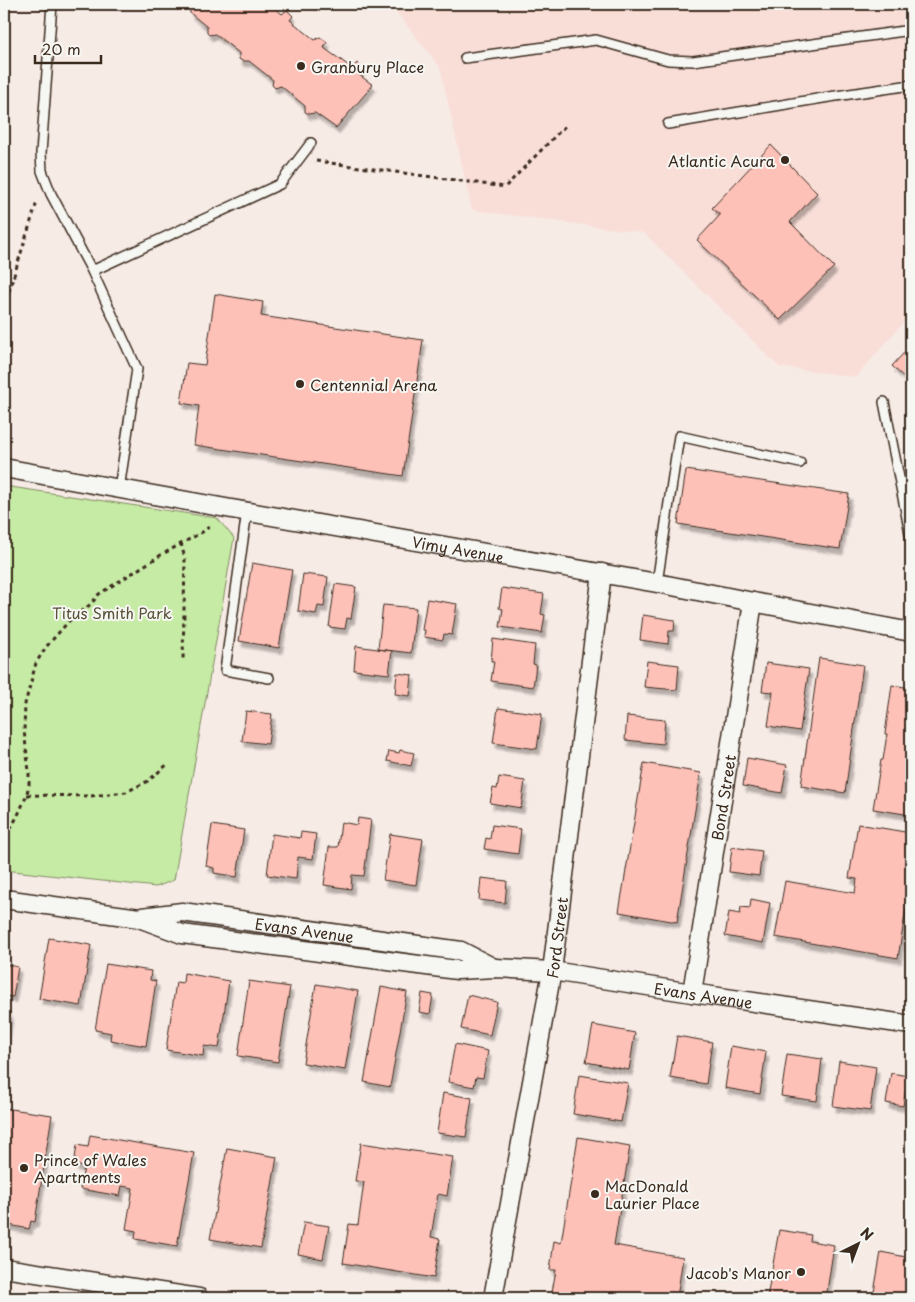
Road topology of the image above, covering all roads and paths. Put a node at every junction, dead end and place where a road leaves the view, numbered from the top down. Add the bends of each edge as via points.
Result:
1 (52, 4) edge
2 (911, 30) edge
3 (465, 58) dead end
4 (911, 85) edge
5 (567, 124) dead end
6 (668, 124) dead end
7 (311, 143) dead end
8 (299, 158) junction
9 (51, 194) junction
10 (92, 271) junction
11 (4, 307) edge
12 (884, 402) dead end
13 (800, 463) dead end
14 (4, 468) edge
15 (119, 489) junction
16 (247, 512) junction
17 (206, 530) dead end
18 (911, 538) edge
19 (181, 544) junction
20 (602, 573) junction
21 (657, 583) junction
22 (753, 602) junction
23 (911, 632) edge
24 (183, 662) dead end
25 (269, 678) dead end
26 (169, 763) dead end
27 (27, 795) junction
28 (4, 834) edge
29 (4, 899) edge
30 (552, 971) junction
31 (692, 993) junction
32 (911, 1024) edge
33 (4, 1268) edge
34 (199, 1298) edge
35 (493, 1298) edge

1 - 9 lane via 41,153 42,171
2 - 3 lane via 693,61 668,60 596,40
4 - 6 lane
5 - 8 path via 505,187
7 - 8 lane
8 - 10 lane via 280,184
9 - 10 lane
9 - 11 path via 38,202
10 - 15 lane via 137,370
12 - 18 lane
13 - 21 lane via 679,436
14 - 15 street, Vimy Avenue
15 - 16 street, Vimy Avenue
16 - 20 street, Vimy Avenue
16 - 25 lane via 225,670
17 - 19 path
19 - 24 path via 185,560
19 - 27 path via 99,594 55,636 36,663 24,711 29,771
20 - 21 street, Vimy Avenue
20 - 30 street, Ford Street
21 - 22 street, Vimy Avenue
22 - 23 street, Vimy Avenue
22 - 31 street, Bond Street
26 - 27 path via 148,781 126,792 91,796
27 - 28 path via 11,828
29 - 30 street, Evans Avenue via 139,918 182,934 457,970
30 - 31 street, Evans Avenue
30 - 35 street, Ford Street
31 - 32 street, Evans Avenue
33 - 34 street

